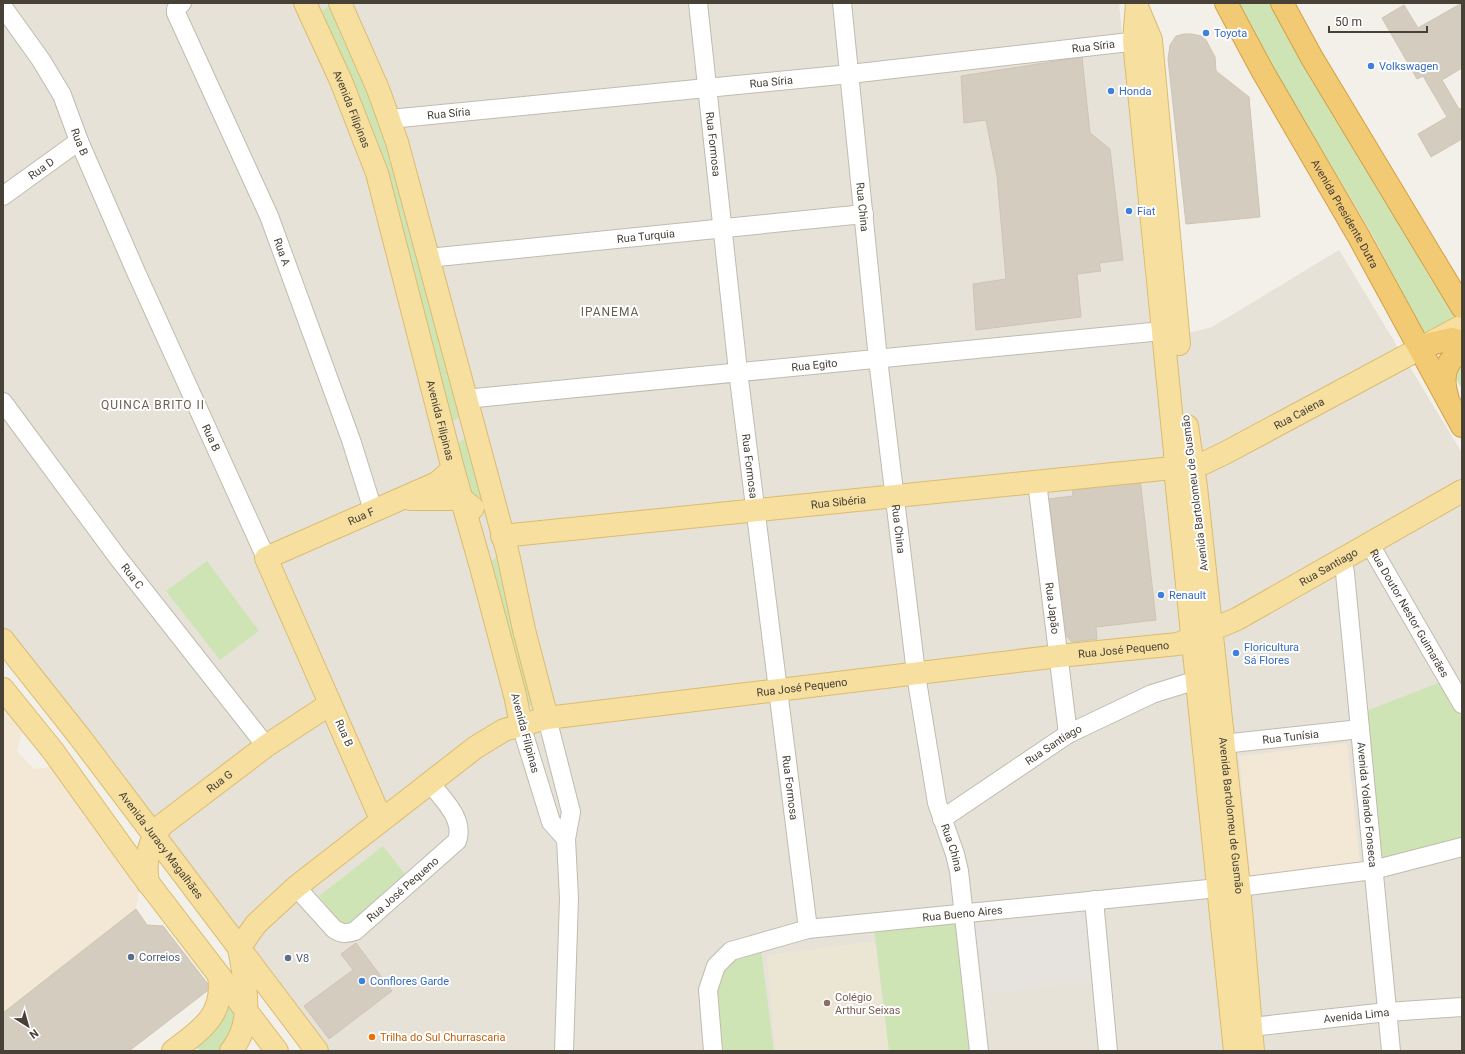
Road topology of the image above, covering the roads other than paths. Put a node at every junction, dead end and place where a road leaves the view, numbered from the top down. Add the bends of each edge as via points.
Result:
1 (182, 3) edge
2 (340, 3) edge
3 (698, 3) edge
4 (842, 3) edge
5 (1226, 3) edge
6 (1282, 3) edge
7 (1137, 6) edge
8 (312, 7) edge
9 (8, 13) edge
10 (1142, 40) junction
11 (850, 74) junction
12 (706, 89) junction
13 (390, 119) junction
14 (79, 141) junction
15 (3, 196) edge
16 (864, 214) junction
17 (722, 228) junction
18 (428, 258) junction
19 (1462, 307) edge
20 (1462, 326) edge
21 (1162, 331) junction
22 (1462, 341) edge
23 (1425, 347) junction
24 (1462, 352) edge
25 (878, 359) junction
26 (738, 371) junction
27 (3, 402) edge
28 (468, 408) junction
29 (1458, 419) edge
30 (442, 425) junction
31 (476, 440) junction
32 (448, 448) junction
33 (1184, 467) junction
34 (453, 469) junction
35 (1038, 482) junction
36 (1462, 490) edge
37 (896, 497) junction
38 (462, 499) junction
39 (402, 500) junction
40 (373, 510) junction
41 (755, 510) junction
42 (502, 536) junction
43 (1369, 543) junction
44 (266, 558) junction
45 (1342, 558) junction
46 (481, 568) junction
47 (1237, 619) junction
48 (1198, 633) junction
49 (3, 640) edge
50 (1214, 655) junction
51 (1059, 656) junction
52 (916, 673) junction
53 (1197, 680) junction
54 (3, 689) edge
55 (778, 691) junction
56 (330, 704) junction
57 (1462, 704) edge
58 (547, 718) junction
59 (521, 724) junction
60 (1360, 729) junction
61 (1068, 734) junction
62 (79, 736) junction
63 (1223, 744) junction
64 (266, 746) junction
65 (53, 751) junction
66 (429, 782) junction
67 (381, 819) junction
68 (942, 819) junction
69 (153, 836) junction
70 (566, 839) junction
71 (1462, 848) edge
72 (1373, 870) junction
73 (148, 882) junction
74 (296, 887) junction
75 (1229, 888) junction
76 (1094, 900) junction
77 (964, 914) junction
78 (808, 929) junction
79 (239, 948) junction
80 (219, 976) junction
81 (1462, 1007) edge
82 (246, 1011) junction
83 (1387, 1012) junction
84 (1251, 1027) junction
85 (176, 1050) edge
86 (230, 1051) edge
87 (236, 1051) edge
88 (277, 1051) edge
89 (317, 1051) edge
90 (564, 1051) edge
91 (713, 1051) edge
92 (979, 1051) edge
93 (1108, 1051) edge
94 (1236, 1051) edge
95 (1253, 1051) edge
96 (1391, 1051) edge

1 - 40 street, Rua A via 176,9 176,13 269,216 351,440
2 - 13 main road
3 - 12 street, Rua Formosa
4 - 11 street, Rua China
5 - 23 highway, Avenida Presidente Dutra via 1263,72
6 - 19 highway via 1312,58
7 - 10 main road, Avenida Bartolomeu de Gusmão
8 - 30 main road, Avenida Filipinas via 377,173
9 - 14 street, Rua B via 62,95
10 - 11 street, Rua Síria
10 - 21 main road, Avenida Bartolomeu de Gusmão
10 - 33 main road, Avenida Bartolomeu de Gusmão via 1185,406
11 - 12 street, Rua Síria
11 - 16 street, Rua China
12 - 13 street, Rua Síria
12 - 17 street, Rua Formosa
13 - 18 main road
14 - 15 street, Rua D
14 - 44 street, Rua B
16 - 17 street, Rua Turquia
16 - 25 street, Rua China
17 - 18 street, Rua Turquia
17 - 26 street, Rua Formosa
18 - 28 main road
20 - 23 main road, Rua Caiena
21 - 25 street, Rua Egito
21 - 33 main road, Avenida Bartolomeu de Gusmão via 1176,452
22 - 23 highway via 1452,339
23 - 29 highway, Avenida Presidente Dutra
23 - 33 main road, Rua Caiena via 1225,453 1204,463
24 - 29 highway via 1450,360 1445,374 1445,389
25 - 26 street, Rua Egito
25 - 37 street, Rua China
26 - 28 street, Rua Egito
26 - 41 street, Rua Formosa
27 - 64 street, Rua C via 119,559
28 - 30 main road via 466,423 455,429
28 - 31 main road
30 - 32 main road, Avenida Filipinas
31 - 32 main road via 470,436 463,437
31 - 42 main road
32 - 34 main road, Avenida Filipinas
33 - 35 main road, Rua Sibéria
33 - 48 main road, Avenida Bartolomeu de Gusmão
34 - 38 main road, Avenida Filipinas
34 - 39 main road, Rua F via 437,483
35 - 37 main road, Rua Sibéria
35 - 51 street, Rua Japão
36 - 43 main road, Rua Santiago
37 - 41 main road, Rua Sibéria
37 - 52 street, Rua China
38 - 39 main road
38 - 42 main road via 488,519
38 - 46 main road, Avenida Filipinas
39 - 40 main road, Rua F
40 - 44 main road, Rua F
41 - 42 main road, Rua Sibéria
41 - 55 street, Rua Formosa
42 - 46 main road
42 - 58 main road
43 - 45 main road, Rua Santiago
43 - 57 street, Rua Doutor Nestor Guimarães
44 - 56 main road, Rua B
45 - 47 main road, Rua Santiago
45 - 60 street, Avenida Yolando Fonseca
46 - 59 main road, Avenida Filipinas
47 - 48 main road, Rua Santiago
47 - 50 street
48 - 50 main road, Avenida Bartolomeu de Gusmão
48 - 51 main road, Rua José Pequeno via 1178,644
48 - 53 main road, Avenida Bartolomeu de Gusmão
49 - 62 main road, Avenida Juracy Magalhães
50 - 63 main road, Avenida Bartolomeu de Gusmão
51 - 52 main road, Rua José Pequeno
51 - 61 street, Rua Japão
52 - 55 main road, Rua José Pequeno
52 - 68 street, Rua China via 932,782
53 - 61 street, Rua Santiago via 1152,694
53 - 75 main road, Avenida Bartolomeu de Gusmão
54 - 65 main road
55 - 58 main road, Rua José Pequeno
55 - 78 street, Rua Formosa
56 - 64 main road, Rua G
56 - 67 main road, Rua B
58 - 59 main road, Rua José Pequeno
58 - 70 street via 571,812
59 - 66 main road, Rua José Pequeno via 491,736
59 - 70 street, Avenida Filipinas via 551,822
60 - 63 street, Rua Tunísia
60 - 72 street, Avenida Yolando Fonseca
61 - 68 street, Rua Santiago
62 - 65 main road via 76,745 69,751
62 - 69 main road, Avenida Juracy Magalhães
63 - 75 main road, Avenida Bartolomeu de Gusmão
64 - 69 main road, Rua G via 162,825
65 - 73 main road
66 - 67 main road, Rua José Pequeno
66 - 74 street, Rua José Pequeno via 456,819 460,833 457,841 355,931 348,934 334,929
67 - 74 main road, Rua José Pequeno
68 - 77 street, Rua China via 957,860
69 - 73 main road, Rua G via 147,859
69 - 79 main road, Avenida Juracy Magalhães
70 - 90 street via 569,898
71 - 72 street, Rua Bueno Aires
72 - 75 street, Rua Bueno Aires
72 - 83 street, Avenida Yolando Fonseca
73 - 80 main road
74 - 79 main road, Rua José Pequeno via 256,924
75 - 76 street, Rua Bueno Aires
75 - 84 main road, Avenida Bartolomeu de Gusmão
75 - 94 main road, Avenida Bartolomeu de Gusmão
76 - 77 street, Rua Bueno Aires
76 - 93 street
77 - 78 street, Rua Bueno Aires
77 - 92 street, Rua China
78 - 91 street, Rua Bueno Aires via 731,952 716,966 708,990
79 - 82 main road
79 - 89 main road, Avenida Juracy Magalhães
80 - 82 main road
80 - 85 main road via 221,994 213,1014
81 - 83 street, Avenida Lima
82 - 86 main road via 237,1043
82 - 88 main road
83 - 84 street, Avenida Lima
83 - 96 street, Avenida Yolando Fonseca
84 - 95 main road, Avenida Bartolomeu de Gusmão
87 - 88 main road via 254,1048

